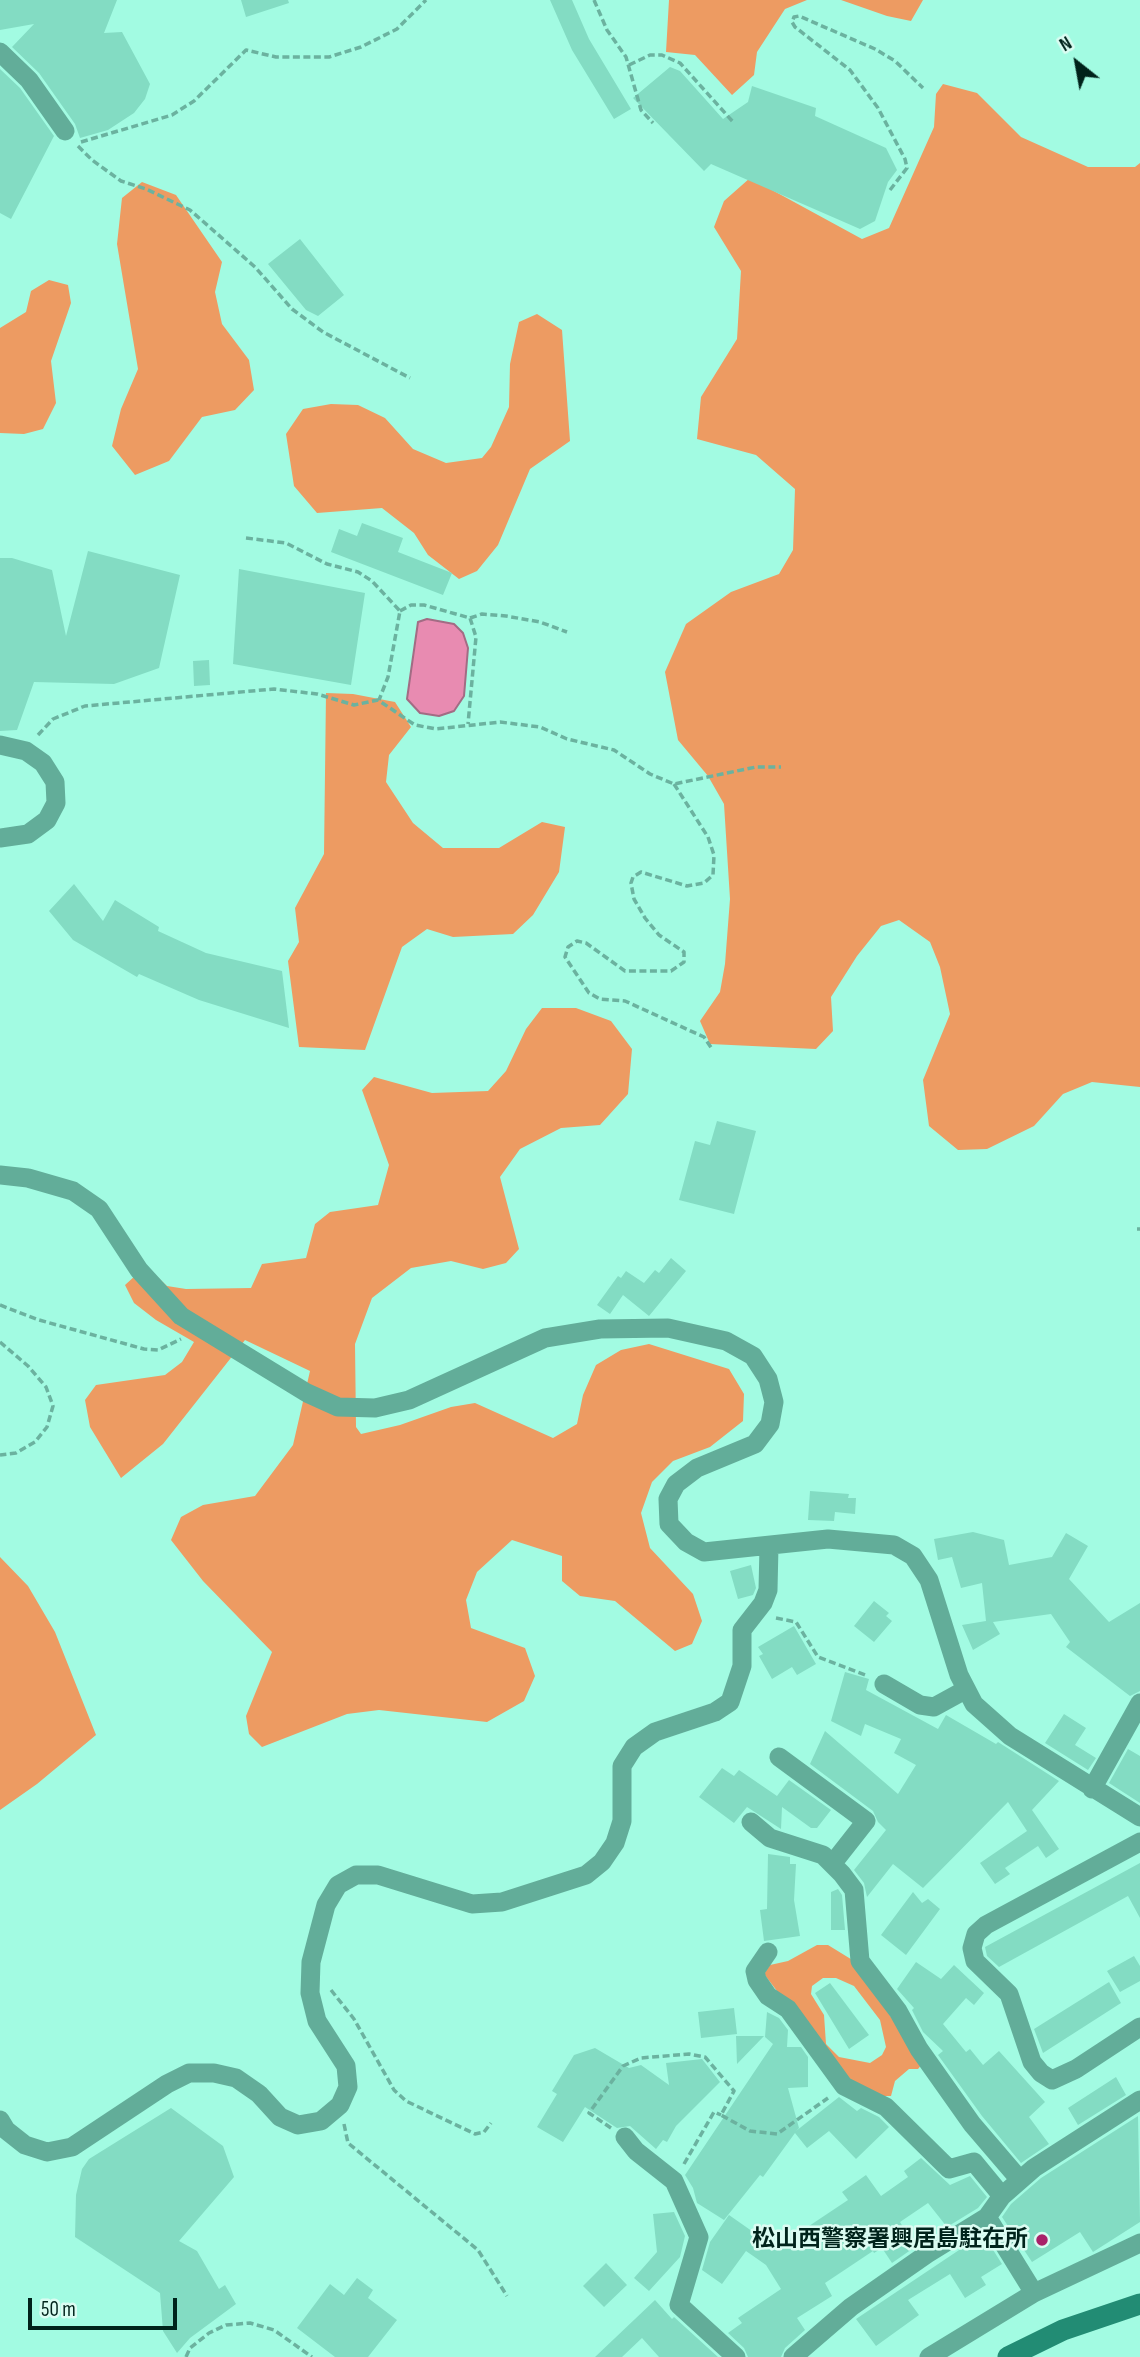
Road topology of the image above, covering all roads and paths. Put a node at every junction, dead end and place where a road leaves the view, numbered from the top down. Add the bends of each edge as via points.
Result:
1 (426, 0) edge
2 (594, 0) edge
3 (0, 52) edge
4 (629, 65) junction
5 (923, 88) dead end
6 (653, 123) dead end
7 (734, 123) dead end
8 (65, 131) dead end
9 (890, 191) dead end
10 (410, 378) dead end
11 (246, 538) dead end
12 (400, 611) junction
13 (470, 618) junction
14 (567, 632) dead end
15 (379, 700) junction
16 (468, 724) junction
17 (0, 745) edge
18 (26, 751) junction
19 (780, 767) dead end
20 (674, 784) junction
21 (0, 838) edge
22 (712, 1049) dead end
23 (0, 1175) edge
24 (0, 1305) edge
25 (194, 1325) junction
26 (0, 1342) edge
27 (0, 1455) edge
28 (769, 1546) junction
29 (772, 1612) dead end
30 (884, 1684) joint
31 (965, 1690) junction
32 (1140, 1703) edge
33 (779, 1758) dead end
34 (1091, 1789) junction
35 (1140, 1817) edge
36 (751, 1822) dead end
37 (1140, 1842) edge
38 (833, 1863) junction
39 (768, 1952) dead end
40 (328, 1982) dead end
41 (1140, 2027) edge
42 (844, 2086) junction
43 (1140, 2100) edge
44 (340, 2105) junction
45 (721, 2115) junction
46 (0, 2120) edge
47 (491, 2123) dead end
48 (625, 2137) joint
49 (1020, 2180) junction
50 (674, 2181) junction
51 (1002, 2196) junction
52 (987, 2217) junction
53 (1140, 2243) edge
54 (1034, 2293) junction
55 (506, 2296) dead end
56 (1140, 2304) edge
57 (186, 2357) edge
58 (312, 2357) edge
59 (736, 2357) edge
60 (793, 2357) edge
61 (929, 2357) edge
62 (1008, 2357) edge

1 - 10 path via 397,29 329,57 276,57 246,51 172,116 75,143 121,181 190,210 242,254 292,309 323,332
2 - 4 path
3 - 8 street via 29,80
4 - 6 path via 635,96
4 - 7 path via 650,55 680,62
5 - 9 path via 875,49 794,17 795,27 850,70 878,108 905,159 906,168
11 - 12 path via 286,543 327,564 358,572
12 - 13 path via 424,605
12 - 15 path
13 - 14 path via 482,614 506,617
13 - 16 path via 476,637
15 - 16 path via 415,725 436,730
15 - 18 path via 354,705 317,694 274,690 85,706 53,719
16 - 20 path via 540,727 614,750
17 - 18 street
18 - 21 street via 43,763 55,782 56,803 47,820 29,834
19 - 20 path via 756,767
20 - 22 path via 708,837 714,855 713,875 704,883 687,886 640,872 631,883 645,918 659,935 684,952 684,962 671,971 625,971 577,941 568,947 565,957 589,993 600,999 625,1000 704,1037
23 - 25 street via 73,1191 99,1209 160,1296
24 - 25 path via 144,1349 159,1350 180,1340
25 - 28 street via 338,1407 375,1408 409,1400 545,1338 600,1329 668,1328 726,1341 753,1356 768,1379 774,1402 770,1424 755,1444 697,1468 676,1484 668,1499 669,1524 704,1552
26 - 27 path via 46,1387 53,1406 47,1427 35,1441 16,1453
28 - 31 street via 828,1539 868,1541 894,1545 913,1556 929,1580
28 - 44 street via 768,1590 743,1630 742,1666 730,1702 715,1712 655,1732 634,1747 622,1766 622,1821 615,1843 586,1875 492,1903 472,1903 378,1875 356,1875 338,1885 326,1905 311,1962 310,1993 317,2021 346,2066 348,2087
29 - 30 path via 776,1618 796,1622 818,1657
30 - 31 street via 920,1705 934,1707
31 - 34 street via 987,1718
32 - 34 street
33 - 38 street via 866,1821
34 - 35 street
36 - 38 street via 770,1838 823,1855
37 - 41 street via 986,1925 976,1934 972,1948 975,1961 1009,1994 1032,2062 1052,2080
38 - 49 street via 854,1891 860,1961 972,2124
39 - 42 street via 755,1971 757,1980 768,1996 788,2009
40 - 47 path via 381,2072 406,2101 475,2134
42 - 45 path via 777,2134 750,2131
42 - 51 street via 886,2107 949,2169 974,2162
43 - 49 street
44 - 46 street via 321,2121 298,2125 280,2117 236,2078 189,2073 72,2147 47,2152 26,2145
44 - 55 path via 348,2143 478,2250
45 - 48 path via 734,2091 705,2057 641,2058 624,2066 589,2113
45 - 50 path via 713,2112
48 - 50 street
49 - 51 street
50 - 59 street via 699,2237 679,2305
51 - 52 street
52 - 54 street
52 - 60 street via 851,2307
53 - 54 street
54 - 61 street
56 - 62 main road via 1063,2330
57 - 58 path via 209,2333 226,2325 250,2323 274,2330

